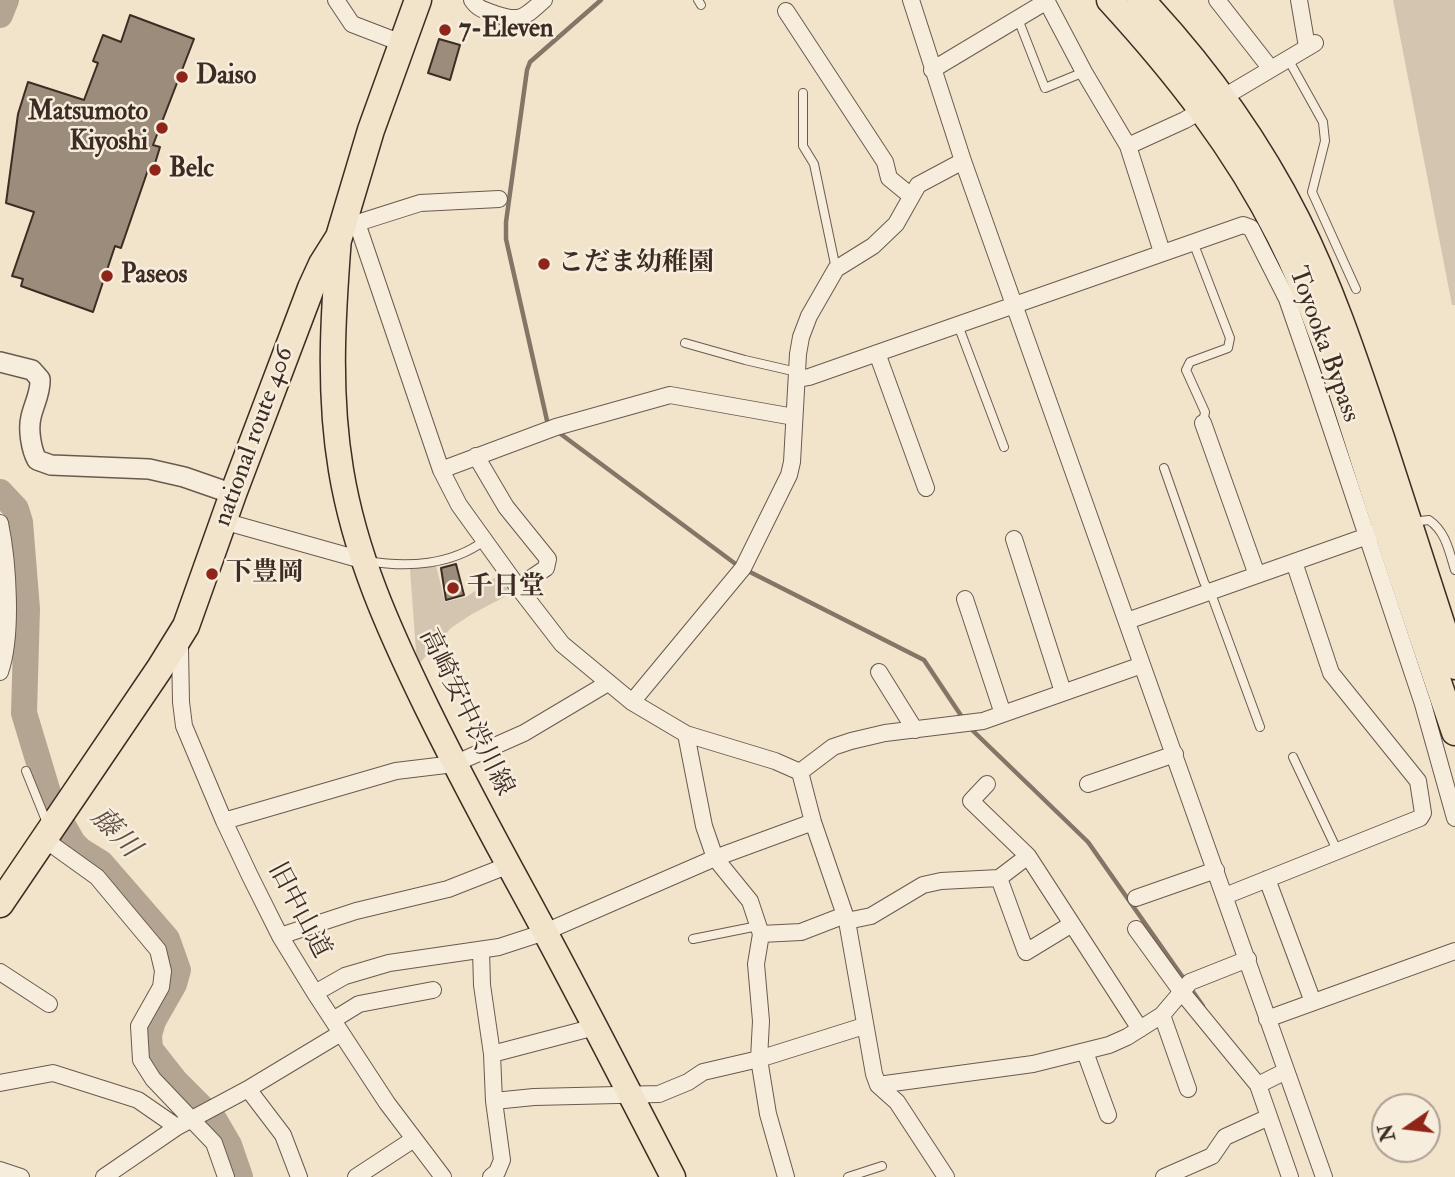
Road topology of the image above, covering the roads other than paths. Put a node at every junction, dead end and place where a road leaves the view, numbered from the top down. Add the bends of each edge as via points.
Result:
1 (336, 0) edge
2 (418, 0) edge
3 (473, 0) edge
4 (544, 0) edge
5 (911, 0) edge
6 (1110, 0) edge
7 (1140, 0) edge
8 (1217, 0) edge
9 (1299, 0) edge
10 (1046, 1) edge
11 (786, 12) dead end
12 (1018, 19) junction
13 (404, 44) junction
14 (1288, 59) junction
15 (1271, 69) junction
16 (932, 70) junction
17 (1084, 72) junction
18 (803, 93) dead end
19 (1214, 104) junction
20 (1128, 146) junction
21 (962, 161) junction
22 (911, 196) junction
23 (499, 199) dead end
24 (347, 226) junction
25 (1193, 242) junction
26 (1162, 253) junction
27 (836, 269) junction
28 (1356, 289) dead end
29 (1014, 305) junction
30 (958, 325) junction
31 (685, 343) dead end
32 (877, 354) junction
33 (0, 362) edge
34 (797, 375) junction
35 (794, 417) junction
36 (1203, 423) joint
37 (1004, 447) dead end
38 (476, 456) junction
39 (1164, 468) dead end
40 (441, 470) junction
41 (926, 488) dead end
42 (233, 494) junction
43 (223, 522) junction
44 (0, 523) edge
45 (1388, 530) junction
46 (1014, 539) dead end
47 (484, 541) junction
48 (362, 560) junction
49 (1294, 562) junction
50 (1455, 570) edge
51 (1257, 575) junction
52 (518, 587) junction
53 (1209, 590) junction
54 (965, 599) dead end
55 (1127, 621) junction
56 (178, 640) junction
57 (1142, 665) junction
58 (1455, 666) edge
59 (0, 671) edge
60 (879, 673) dead end
61 (608, 683) junction
62 (1063, 692) junction
63 (632, 702) junction
64 (1003, 714) junction
65 (1259, 727) dead end
66 (915, 730) junction
67 (1455, 732) edge
68 (686, 734) junction
69 (1175, 754) junction
70 (1293, 757) dead end
71 (454, 764) junction
72 (26, 771) dead end
73 (800, 772) junction
74 (987, 784) dead end
75 (1088, 784) dead end
76 (1455, 818) edge
77 (223, 821) junction
78 (813, 822) junction
79 (52, 826) junction
80 (1337, 850) junction
81 (1028, 856) junction
82 (715, 858) junction
83 (509, 865) junction
84 (1216, 870) junction
85 (999, 878) junction
86 (1267, 879) junction
87 (1225, 896) junction
88 (1136, 898) dead end
89 (0, 904) edge
90 (846, 918) junction
91 (1072, 924) junction
92 (1136, 929) dead end
93 (760, 930) junction
94 (545, 932) junction
95 (280, 936) junction
96 (693, 939) dead end
97 (481, 950) junction
98 (1455, 951) edge
99 (1248, 959) junction
100 (0, 972) edge
101 (1185, 987) junction
102 (433, 990) dead end
103 (315, 993) junction
104 (1313, 1002) junction
105 (49, 1004) dead end
106 (1162, 1015) junction
107 (1266, 1019) junction
108 (864, 1026) junction
109 (337, 1027) junction
110 (595, 1027) junction
111 (1140, 1029) junction
112 (1085, 1052) junction
113 (492, 1054) junction
114 (759, 1059) junction
115 (1286, 1071) junction
116 (0, 1083) edge
117 (878, 1085) junction
118 (1258, 1085) junction
119 (248, 1089) junction
120 (1188, 1089) dead end
121 (631, 1096) junction
122 (494, 1101) junction
123 (1108, 1115) dead end
124 (1269, 1117) junction
125 (189, 1121) junction
126 (414, 1139) junction
127 (882, 1166) dead end
128 (0, 1170) edge
129 (21, 1177) edge
130 (104, 1177) edge
131 (226, 1177) edge
132 (299, 1177) edge
133 (356, 1177) edge
134 (443, 1177) edge
135 (491, 1177) edge
136 (673, 1177) edge
137 (786, 1177) edge
138 (848, 1177) edge
139 (946, 1177) edge
140 (1164, 1177) edge
141 (1290, 1177) edge
142 (1324, 1177) edge

1 - 13 street via 352,24
2 - 13 highway
3 - 4 street via 477,8 512,20
5 - 16 street
6 - 19 highway, Toyooka Bypass
7 - 19 highway, Toyooka Bypass via 1168,29
8 - 15 street
9 - 14 street via 1311,45
10 - 12 street
10 - 17 street
11 - 22 street via 884,162 889,178
12 - 16 street
12 - 17 lane via 1045,88
13 - 24 highway via 371,130
14 - 15 street
14 - 28 lane via 1323,122 1325,141 1312,192
15 - 19 street
16 - 21 street
17 - 20 street
18 - 27 lane via 803,146 814,164
19 - 20 street
19 - 45 highway, Toyooka Bypass via 1306,292
20 - 26 street
21 - 22 street via 918,185
21 - 29 street
22 - 27 street via 896,224 873,246
23 - 24 street via 420,203
24 - 40 street
24 - 42 highway, national route 406 via 311,288
24 - 48 main road, 高崎安中渋川線 via 332,382 341,470
25 - 26 street
25 - 36 lane via 1230,338 1228,348 1190,362 1186,370 1205,412
25 - 45 street via 1243,225 1254,232
26 - 29 street
27 - 34 street via 801,337
29 - 30 street
29 - 55 street
30 - 32 street
30 - 37 lane
31 - 34 lane
32 - 34 street via 809,377
32 - 41 street
33 - 42 street via 32,370 40,379 30,422 37,460 51,465 149,470
34 - 35 street
35 - 38 street via 670,395 556,427
35 - 63 street via 789,475 743,568
36 - 51 street
38 - 40 street
38 - 52 street via 506,507 548,559 546,568
39 - 53 lane
40 - 47 street
42 - 43 highway, national route 406
43 - 48 street
43 - 56 highway, national route 406
44 - 59 street via 7,623
45 - 49 street
45 - 50 lane via 1429,520 1444,538
45 - 58 highway, Toyooka Bypass
45 - 67 highway, Toyooka Bypass
45 - 76 street via 1423,704
46 - 62 street
47 - 48 lane via 457,556 421,564
47 - 52 street
48 - 71 main road, 高崎安中渋川線 via 404,662
49 - 51 street
49 - 80 street via 1331,674 1418,781 1423,811 1420,818
51 - 53 street
52 - 61 street via 562,645
53 - 55 street
53 - 65 lane
54 - 64 street
55 - 57 street
56 - 77 street, 旧中山道 via 184,726
56 - 79 highway
57 - 62 street
57 - 69 street
60 - 66 street
61 - 63 street
61 - 71 street via 524,733
62 - 64 street
63 - 68 street
64 - 66 street
66 - 73 street via 877,734 833,747
68 - 73 street
68 - 82 street
69 - 75 street
69 - 84 street
70 - 80 lane
71 - 77 street via 396,771
71 - 83 main road, 高崎安中渋川線
72 - 79 lane via 41,814
73 - 78 street
74 - 81 street via 971,801
77 - 95 street, 旧中山道
78 - 82 street
78 - 90 street
79 - 89 highway
79 - 125 street via 158,950 161,987 139,1026 141,1060
80 - 86 street
81 - 85 street
81 - 91 street
82 - 93 street via 750,901
82 - 94 street
83 - 94 main road, 高崎安中渋川線
83 - 95 street via 448,889 356,911
84 - 87 street
84 - 88 street
85 - 90 street via 965,878 923,886 871,916
85 - 91 street via 1026,952
86 - 87 street
86 - 104 street
87 - 99 street
90 - 93 street via 801,932
90 - 108 street
91 - 111 street
92 - 101 street
93 - 96 lane
93 - 114 street via 756,964
94 - 97 street
94 - 110 main road, 高崎安中渋川線
95 - 103 street, 旧中山道
97 - 103 street via 389,964 345,976
97 - 113 street
98 - 104 street
99 - 101 street
99 - 107 street
100 - 105 street
101 - 106 street
101 - 118 street
102 - 109 street via 359,1004
103 - 109 street, 旧中山道
104 - 107 street
106 - 111 street
106 - 120 street
107 - 115 street
108 - 114 street
108 - 117 street
109 - 119 street
109 - 126 street, 旧中山道
110 - 113 street
110 - 121 main road, 高崎安中渋川線
111 - 112 street
112 - 117 street via 1033,1064
112 - 123 street
113 - 122 street
114 - 121 street via 703,1072 659,1094
114 - 137 street
115 - 118 street
115 - 142 street
116 - 125 street via 53,1073
117 - 139 street via 897,1102
118 - 124 street
119 - 125 street
119 - 132 street via 283,1135
121 - 122 street
121 - 136 main road, 高崎安中渋川線
122 - 135 street via 502,1160
124 - 140 street via 1225,1137 1212,1156
124 - 141 street
125 - 130 street
125 - 131 street via 214,1143
126 - 133 street
126 - 134 street, 旧中山道
127 - 138 lane
128 - 129 street

